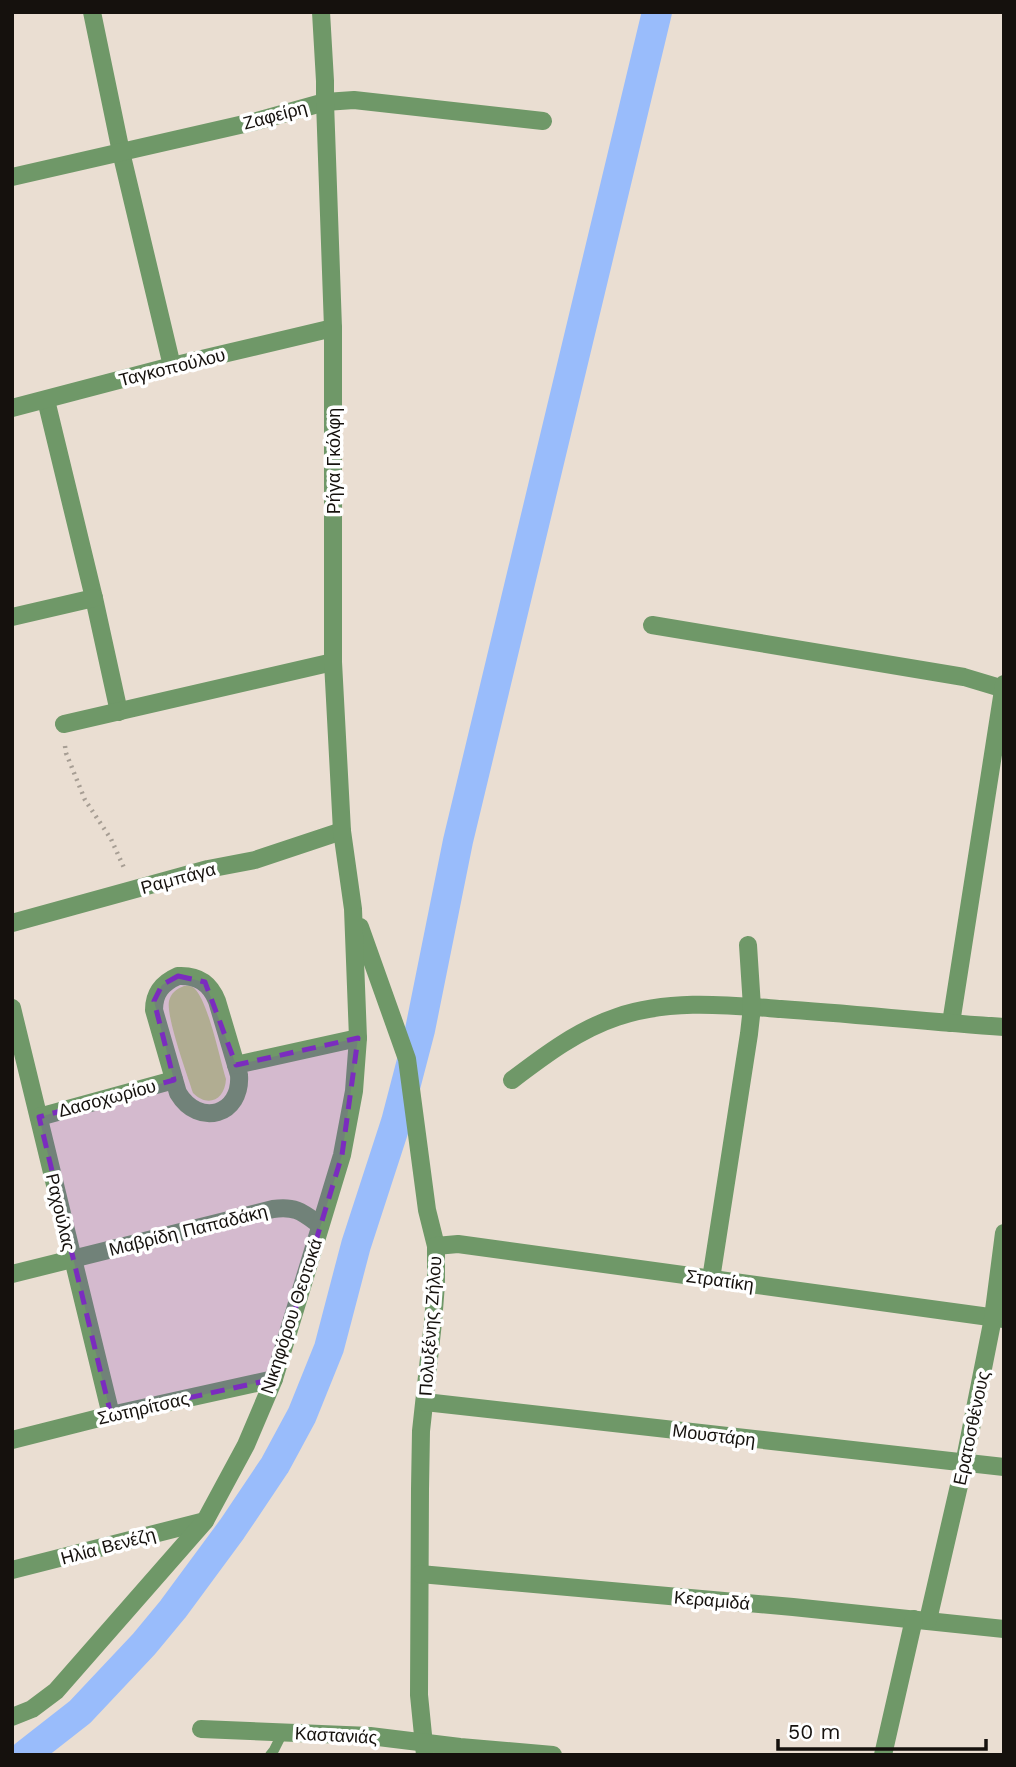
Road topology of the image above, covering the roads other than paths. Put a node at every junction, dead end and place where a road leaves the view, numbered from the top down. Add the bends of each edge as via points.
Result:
1 (92, 12) edge
2 (321, 12) edge
3 (325, 102) junction
4 (542, 121) dead end
5 (121, 152) junction
6 (12, 177) edge
7 (333, 328) junction
8 (172, 366) junction
9 (46, 400) junction
10 (12, 408) edge
11 (94, 598) junction
12 (12, 617) edge
13 (652, 625) dead end
14 (333, 662) junction
15 (1004, 684) edge
16 (1003, 689) edge
17 (119, 712) junction
18 (64, 724) road end
19 (342, 831) junction
20 (353, 909) junction
21 (12, 923) edge
22 (748, 945) dead end
23 (752, 1007) junction
24 (12, 1009) edge
25 (951, 1024) junction
26 (1004, 1027) edge
27 (358, 1038) junction
28 (236, 1065) junction
29 (174, 1080) junction
30 (512, 1080) dead end
31 (39, 1117) junction
32 (320, 1226) junction
33 (1004, 1233) edge
34 (436, 1246) junction
35 (72, 1259) junction
36 (12, 1274) edge
37 (711, 1279) junction
38 (998, 1318) edge
39 (274, 1379) junction
40 (425, 1402) junction
41 (111, 1415) junction
42 (12, 1440) edge
43 (964, 1464) junction
44 (1004, 1467) edge
45 (205, 1521) junction
46 (12, 1570) edge
47 (421, 1574) junction
48 (921, 1620) junction
49 (1004, 1629) edge
50 (12, 1717) edge
51 (201, 1729) dead end
52 (283, 1732) junction
53 (424, 1748) edge
54 (270, 1755) edge
55 (553, 1755) edge
56 (883, 1755) edge

1 - 5 street
2 - 3 street, Ρήγα Γκόλφη
3 - 4 street, Ζαφείρη via 354,100
3 - 5 street, Ζαφείρη
3 - 7 street, Ρήγα Γκόλφη
5 - 6 street, Ζαφείρη
5 - 8 street
7 - 8 street, Ταγκοπούλου
7 - 14 street, Ρήγα Γκόλφη
8 - 9 street, Ταγκοπούλου
9 - 10 street, Ταγκοπούλου
9 - 11 street
11 - 12 street
11 - 17 street
13 - 16 street via 964,677
14 - 17 street
14 - 19 street, Ρήγα Γκόλφη
15 - 16 street
16 - 25 street
17 - 18 street
19 - 20 street, Ρήγα Γκόλφη
19 - 21 street, Ραμπάγα via 255,860
20 - 27 street, Νικηφόρου Θεοτοκά
20 - 34 street, Πολυξένης Ζήλου via 407,1059
22 - 23 street
23 - 25 street
23 - 30 street via 681,1005 618,1016 573,1037
23 - 37 street
24 - 31 street, Ραχούλας
25 - 26 street
27 - 28 street
27 - 32 street, Νικηφόρου Θεοτοκά via 342,1155
28 - 29 street via 240,1086 236,1096 230,1105 210,1114 183,1101
28 - 29 street via 213,991 196,977 178,976 162,985 154,1001
29 - 31 street, Δασοχωρίου
31 - 35 street, Ραχούλας
32 - 35 street, Μαβρίδη Παπαδάκη via 288,1207
32 - 39 street, Νικηφόρου Θεοτοκά
33 - 38 street, Ερατοσθένους
34 - 37 street, Στρατίκη via 458,1244
34 - 40 street, Πολυξένης Ζήλου
35 - 36 street, Μαβρίδη Παπαδάκη
35 - 41 street, Ραχούλας
37 - 38 street, Στρατίκη
38 - 43 street, Ερατοσθένους
39 - 41 street, Σωτηρίτσας
39 - 45 street, Νικηφόρου Θεοτοκά via 246,1445
40 - 43 street, Μουστάρη
40 - 47 street, Πολυξένης Ζήλου
41 - 42 street, Σωτηρίτσας
43 - 44 street, Μουστάρη
43 - 48 street, Ερατοσθένους
45 - 46 street, Ηλία Βενέζη
45 - 50 street, Νικηφόρου Θεοτοκά via 57,1691
47 - 48 street, Κεραμιδά
47 - 53 street, Πολυξένης Ζήλου via 419,1695
48 - 49 street, Κεραμιδά
48 - 56 street, Ερατοσθένους
51 - 52 street, Καστανιάς
52 - 53 street, Καστανιάς via 370,1736
52 - 54 lane
53 - 55 street, Καστανιάς

